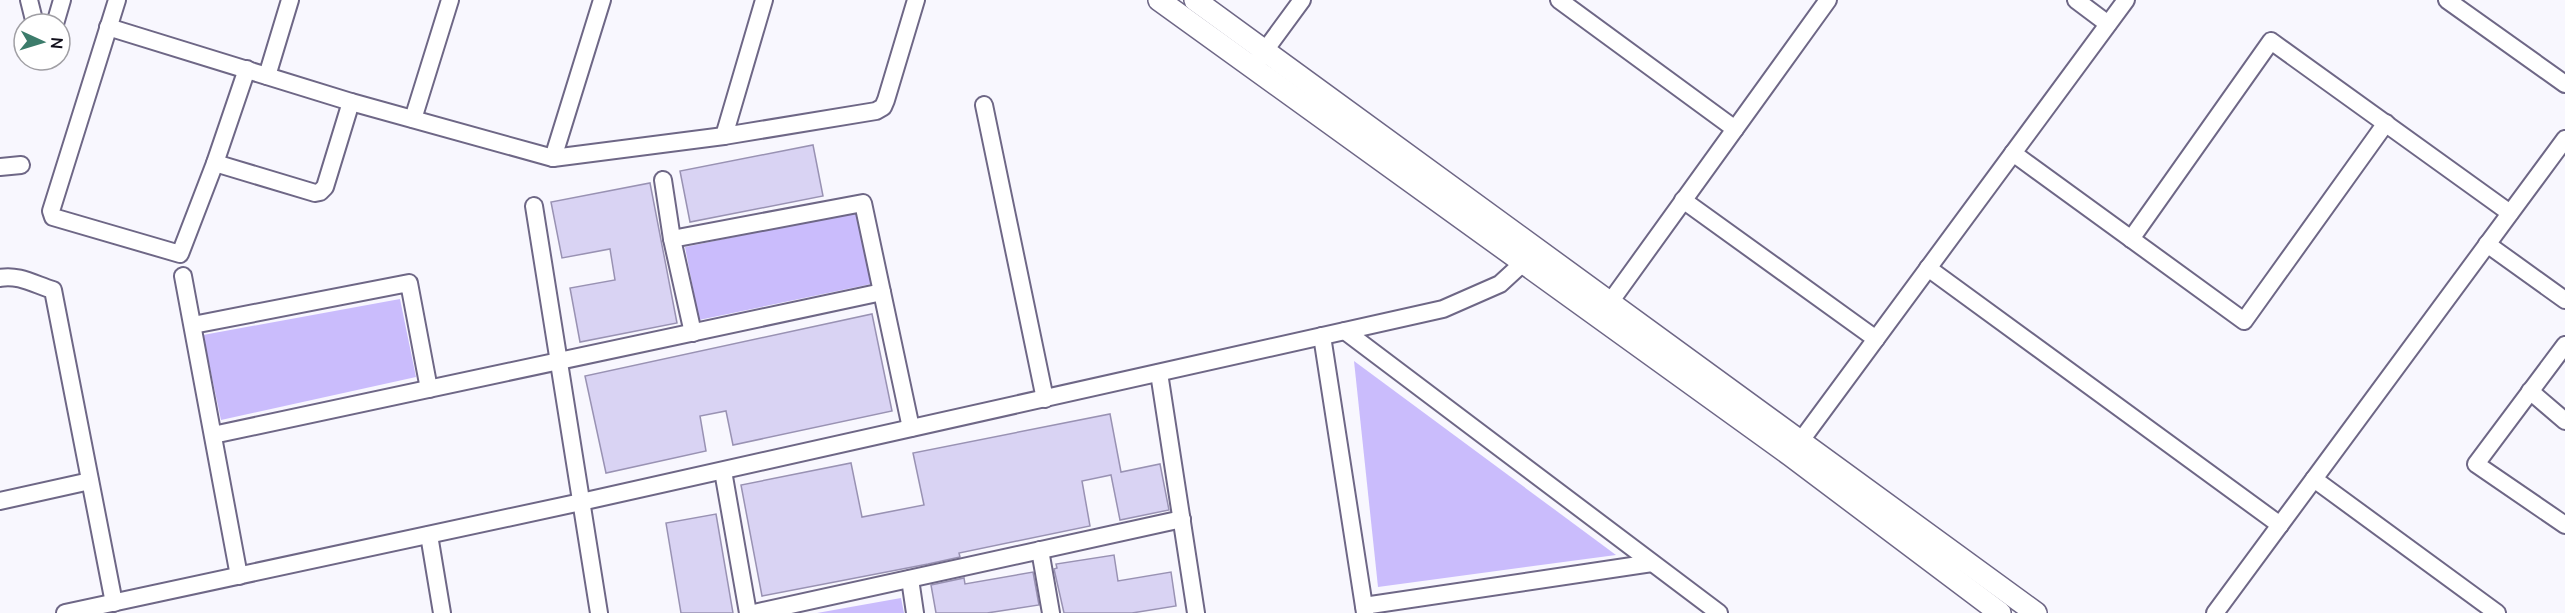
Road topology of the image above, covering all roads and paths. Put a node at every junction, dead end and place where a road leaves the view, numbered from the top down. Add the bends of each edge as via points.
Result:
1 (117, 0) edge
2 (290, 0) edge
3 (450, 0) edge
4 (602, 0) edge
5 (764, 0) edge
6 (916, 0) edge
7 (1159, 0) edge
8 (1195, 0) edge
9 (1302, 0) edge
10 (1559, 0) edge
11 (1828, 0) edge
12 (2076, 0) edge
13 (2127, 0) edge
14 (2446, 0) edge
15 (2109, 24) junction
16 (108, 27) junction
17 (1258, 59) junction
18 (247, 69) junction
19 (267, 76) junction
20 (2565, 84) edge
21 (351, 102) junction
22 (984, 105) dead end
23 (413, 119) junction
24 (2386, 123) junction
25 (1735, 129) junction
26 (724, 136) junction
27 (2565, 138) edge
28 (2013, 153) junction
29 (553, 158) junction
30 (215, 163) junction
31 (21, 165) dead end
32 (0, 167) edge
33 (663, 180) dead end
34 (1683, 200) junction
35 (534, 206) dead end
36 (2510, 213) junction
37 (672, 239) junction
38 (2131, 239) junction
39 (2487, 244) junction
40 (1523, 263) junction
41 (1928, 268) junction
42 (183, 276) dead end
43 (0, 278) edge
44 (882, 292) junction
45 (2565, 300) edge
46 (1604, 309) junction
47 (193, 325) junction
48 (1345, 331) junction
49 (693, 333) junction
50 (1322, 336) junction
51 (1876, 339) junction
52 (2565, 345) edge
53 (559, 362) junction
54 (1159, 373) junction
55 (429, 389) junction
56 (2530, 391) junction
57 (1045, 399) junction
58 (2565, 421) edge
59 (911, 428) junction
60 (213, 435) junction
61 (1796, 448) junction
62 (723, 471) junction
63 (2314, 479) junction
64 (90, 481) junction
65 (0, 501) edge
66 (581, 502) junction
67 (1182, 519) junction
68 (2280, 525) junction
69 (2565, 525) edge
70 (429, 535) junction
71 (1040, 550) junction
72 (1652, 562) junction
73 (239, 576) junction
74 (910, 579) junction
75 (114, 603) junction
76 (132, 606) edge
77 (1364, 609) edge
78 (65, 613) edge
79 (442, 613) edge
80 (599, 613) edge
81 (748, 613) edge
82 (754, 613) edge
83 (915, 613) edge
84 (1051, 613) edge
85 (1196, 613) edge
86 (1719, 613) edge
87 (2000, 613) edge
88 (2036, 613) edge
89 (2215, 613) edge
90 (2498, 613) edge

1 - 16 street
2 - 19 street
3 - 23 street
4 - 29 street
5 - 26 street
6 - 26 street via 883,107
7 - 17 street
8 - 17 street
9 - 17 street
10 - 25 street
11 - 25 street
12 - 15 street
13 - 15 street
14 - 20 street
15 - 28 street
16 - 18 street
16 - 30 street via 51,215 180,254
17 - 40 street
17 - 46 street
18 - 19 street
18 - 30 street
19 - 21 street
21 - 23 street
21 - 30 street via 325,187 320,192
22 - 57 street
23 - 29 street
24 - 36 street
24 - 38 street via 2244,321
24 - 38 street via 2271,41
25 - 34 street
26 - 29 street
27 - 36 street
28 - 38 street
28 - 41 street
31 - 32 street
33 - 37 street
34 - 46 street
34 - 51 street
35 - 53 street
36 - 39 street
37 - 44 street via 863,202
37 - 49 street
39 - 45 street
39 - 63 street
40 - 46 street
40 - 48 street via 1500,284 1443,309
41 - 51 street
41 - 68 street
42 - 47 street
43 - 64 street via 8,276 53,290
44 - 49 street
44 - 59 street
46 - 61 street
47 - 55 street via 409,283
47 - 60 street
48 - 50 street
48 - 72 street
49 - 53 street
50 - 54 street
50 - 77 street
51 - 61 street
52 - 56 street
53 - 55 street
53 - 66 street
54 - 57 street
54 - 67 street
55 - 60 street
56 - 58 street
56 - 69 street via 2476,464
57 - 59 street
59 - 62 street
60 - 73 street
61 - 87 street
61 - 88 street
62 - 66 street
62 - 81 street
63 - 68 street
63 - 90 street
64 - 65 street
64 - 75 street
66 - 70 street
66 - 80 street
67 - 71 street
67 - 85 street
68 - 89 street
70 - 73 street
70 - 79 street
71 - 74 street
71 - 84 street
72 - 77 street
72 - 86 street
73 - 76 street
74 - 82 street
74 - 83 street
75 - 76 street
75 - 78 street

